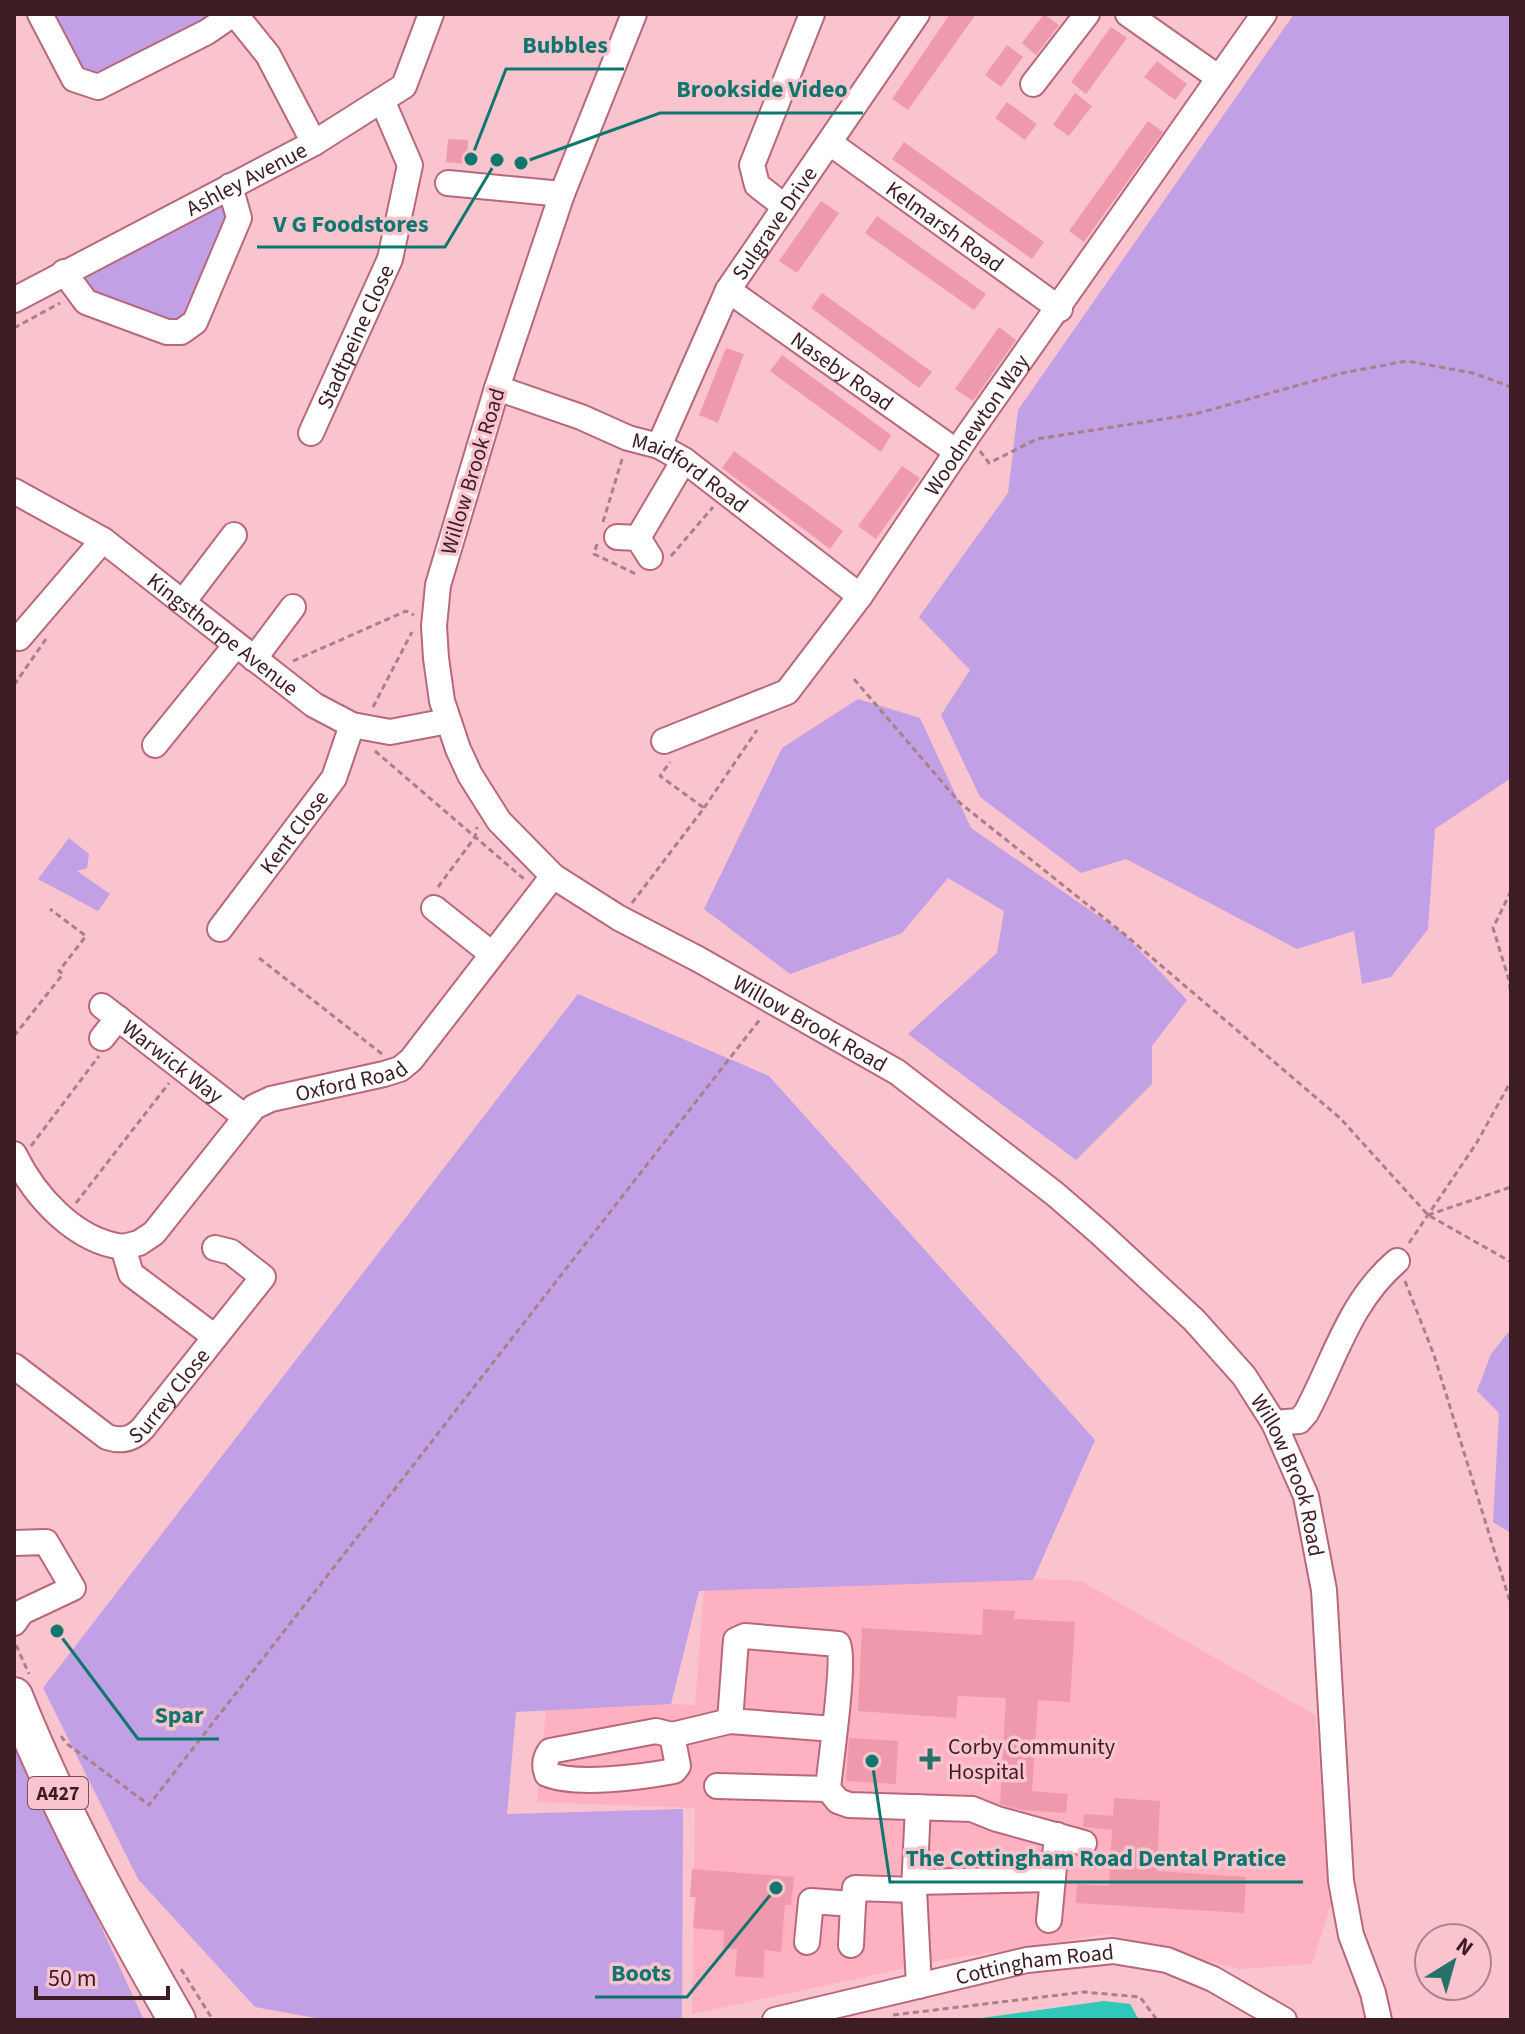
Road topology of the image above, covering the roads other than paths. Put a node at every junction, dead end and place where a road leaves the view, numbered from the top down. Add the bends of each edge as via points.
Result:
1 (40, 14) edge
2 (234, 14) edge
3 (431, 14) edge
4 (634, 14) edge
5 (812, 14) edge
6 (917, 14) edge
7 (1087, 14) edge
8 (1128, 14) edge
9 (1264, 14) edge
10 (1219, 78) junction
11 (1033, 84) dead end
12 (382, 100) junction
13 (314, 143) junction
14 (830, 143) junction
15 (448, 183) dead end
16 (230, 186) junction
17 (562, 194) junction
18 (784, 206) junction
19 (64, 272) junction
20 (728, 290) junction
21 (14, 300) edge
22 (1060, 309) junction
23 (497, 388) junction
24 (311, 433) dead end
25 (963, 444) junction
26 (659, 446) junction
27 (684, 460) junction
28 (14, 491) edge
29 (234, 535) dead end
30 (103, 540) junction
31 (635, 544) dead end
32 (860, 596) junction
33 (183, 602) junction
34 (293, 607) dead end
35 (19, 638) dead end
36 (245, 652) junction
37 (448, 721) junction
38 (358, 726) junction
39 (664, 741) dead end
40 (155, 745) dead end
41 (546, 884) junction
42 (434, 908) road end
43 (220, 929) dead end
44 (492, 954) junction
45 (102, 1038) road end
46 (245, 1117) junction
47 (16, 1158) edge
48 (123, 1247) junction
49 (215, 1248) dead end
50 (1397, 1261) road end
51 (215, 1337) junction
52 (14, 1366) edge
53 (1274, 1423) junction
54 (14, 1543) edge
55 (14, 1623) edge
56 (14, 1696) edge
57 (730, 1721) junction
58 (834, 1729) junction
59 (672, 1735) junction
60 (717, 1786) dead end
61 (828, 1789) junction
62 (918, 1807) junction
63 (1057, 1835) junction
64 (1084, 1843) dead end
65 (1053, 1879) junction
66 (914, 1886) junction
67 (853, 1904) junction
68 (1049, 1920) dead end
69 (807, 1942) dead end
70 (851, 1945) dead end
71 (919, 1986) junction
72 (177, 2020) edge
73 (775, 2020) edge
74 (1282, 2020) edge
75 (1379, 2020) edge

1 - 2 street via 74,79 98,87
2 - 13 street via 268,55
3 - 12 street, Ashley Avenue via 404,86
4 - 17 street, Willow Brook Road
5 - 18 street via 752,165 757,185
6 - 14 street, Sulgrave Drive
7 - 11 street
8 - 10 street
9 - 10 street, Woodnewton Way
10 - 22 street, Woodnewton Way
12 - 13 street, Ashley Avenue
12 - 24 street, Stadtpeine Close via 410,165 390,259
13 - 16 street, Ashley Avenue
14 - 18 street, Sulgrave Drive
14 - 22 street, Kelmarsh Road
15 - 17 street
16 - 19 street, Ashley Avenue
16 - 19 street via 239,218 195,322 181,332 167,332 86,302
17 - 23 street, Willow Brook Road
18 - 20 street, Sulgrave Drive
19 - 21 street, Ashley Avenue
20 - 25 street, Naseby Road
20 - 26 street, Sulgrave Drive
22 - 25 street, Woodnewton Way
23 - 26 street, Maidford Road
23 - 37 street, Willow Brook Road via 427,622
25 - 32 street, Woodnewton Way
26 - 27 street, Maidford Road
27 - 31 street
27 - 32 street, Maidford Road
28 - 30 street, Kingsthorpe Avenue
29 - 33 street
30 - 33 street, Kingsthorpe Avenue
30 - 35 street
32 - 39 street, Woodnewton Way via 787,692
33 - 36 street, Kingsthorpe Avenue
34 - 36 street
36 - 38 street, Kingsthorpe Avenue via 314,705
36 - 40 street
37 - 38 street, Kingsthorpe Avenue via 390,732
37 - 41 street, Willow Brook Road via 484,800
38 - 43 street, Kent Close via 334,778
41 - 44 street, Oxford Road
41 - 53 street, Willow Brook Road via 619,918 897,1072 1055,1194 1194,1320 1244,1376
42 - 44 street
44 - 46 street, Oxford Road via 400,1069 271,1099
45 - 46 street, Warwick Way via 110,1012
46 - 48 street, Oxford Road via 154,1233
47 - 48 street via 38,1192 64,1218 99,1243
48 - 51 street via 131,1274
49 - 51 street, Surrey Close via 231,1252 263,1277
50 - 53 street via 1362,1298 1306,1413 1299,1421
51 - 52 street, Surrey Close via 143,1428 121,1440 102,1434
53 - 75 street, Willow Brook Road via 1306,1496 1324,1590 1341,1881 1351,1935
54 - 55 street via 46,1542 73,1588 22,1612
56 - 72 highway, A427 via 105,1888
57 - 58 street
57 - 58 street via 736,1640 745,1636 838,1644 842,1650
57 - 59 street
58 - 61 street
59 - 59 street via 656,1731 550,1751 545,1769 556,1778 610,1779 674,1771 678,1766
60 - 61 street
61 - 62 street via 849,1805
62 - 63 street via 972,1809
62 - 66 street
63 - 64 street
63 - 65 street
65 - 66 street
65 - 68 street
66 - 67 street via 855,1888
66 - 71 street
67 - 69 street via 811,1901
67 - 70 street
71 - 73 street, Cottingham Road
71 - 74 street, Cottingham Road via 1027,1960 1113,1951 1167,1960 1213,1979

